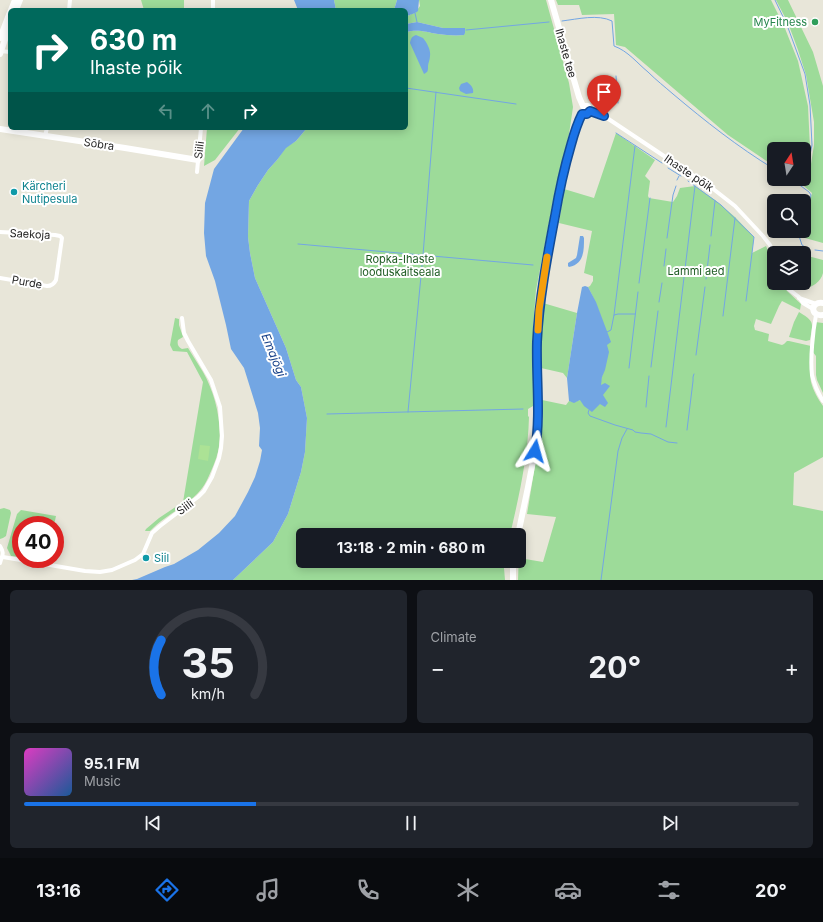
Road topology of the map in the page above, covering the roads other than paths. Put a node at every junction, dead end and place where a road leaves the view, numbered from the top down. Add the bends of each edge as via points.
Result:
1 (551, 0) edge
2 (8, 16) edge
3 (8, 30) edge
4 (0, 38) edge
5 (0, 52) edge
6 (583, 106) junction
7 (590, 111) junction
8 (582, 114) junction
9 (0, 129) edge
10 (46, 130) edge
11 (201, 130) edge
12 (45, 136) junction
13 (198, 160) junction
14 (197, 172) dead end
15 (0, 232) edge
16 (770, 246) edge
17 (0, 278) edge
18 (54, 284) joint
19 (789, 290) edge
20 (820, 307) edge
21 (182, 318) dead end
22 (823, 401) edge
23 (519, 528) edge
24 (0, 546) edge
25 (3, 557) junction
26 (0, 563) edge
27 (513, 568) edge
28 (513, 580) edge

1 - 6 street, Ihaste tee
2 - 4 street
3 - 5 street
6 - 7 street via 588,106
6 - 8 street via 580,110
7 - 8 street
7 - 16 street, Ihaste põik via 604,116 712,188 735,206
8 - 23 street via 565,165 544,271 538,328 538,423
9 - 12 street, Sõbra
10 - 12 street
11 - 13 street, Siili
12 - 13 street, Sõbra
13 - 14 street, Siili
15 - 18 street, Saekoja via 60,236 62,238
17 - 18 street, Purde via 47,286
19 - 20 street
20 - 22 street via 814,324 811,364 814,383
21 - 25 street, Siili via 184,333 211,380 220,407 221,448 212,477 204,491 152,533 143,554 112,570 85,571
24 - 25 street
25 - 26 street
27 - 28 street

